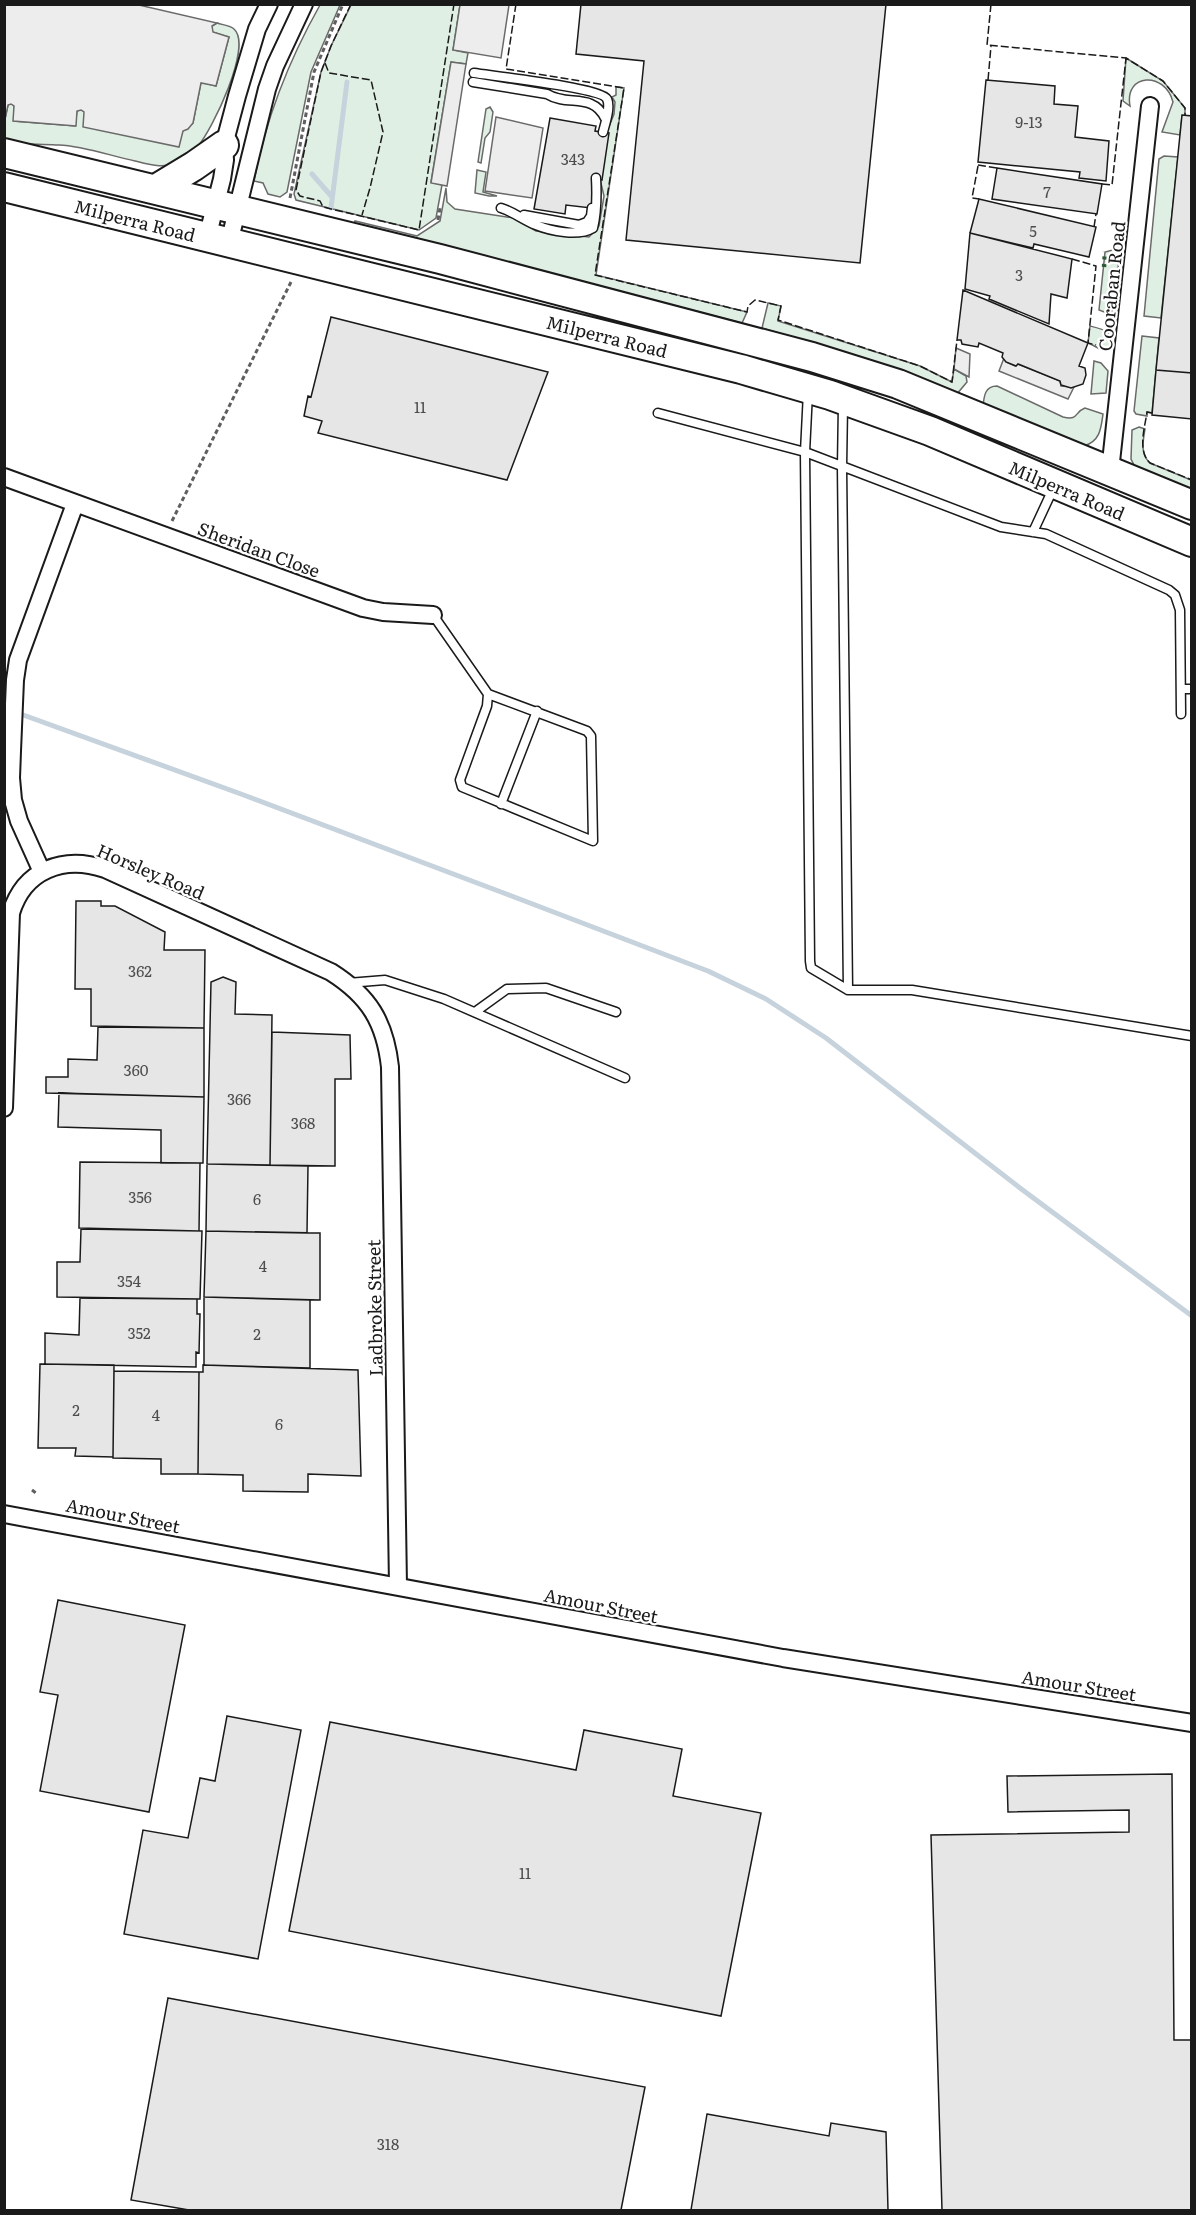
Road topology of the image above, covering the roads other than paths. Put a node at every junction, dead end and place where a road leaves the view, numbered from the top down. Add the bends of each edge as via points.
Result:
1 (269, 4) edge
2 (304, 4) edge
3 (1150, 106) dead end
4 (605, 118) junction
5 (603, 132) dead end
6 (224, 145) junction
7 (4, 153) edge
8 (596, 179) dead end
9 (4, 187) edge
10 (156, 189) junction
11 (227, 207) junction
12 (501, 208) dead end
13 (218, 240) junction
14 (808, 388) junction
15 (843, 400) junction
16 (658, 413) dead end
17 (805, 452) junction
18 (842, 467) junction
19 (1110, 471) junction
20 (4, 477) edge
21 (1055, 485) junction
22 (75, 504) junction
23 (1191, 505) edge
24 (1033, 532) junction
25 (1191, 542) edge
26 (433, 615) joint
27 (1181, 688) junction
28 (1191, 689) edge
29 (488, 694) junction
30 (537, 711) junction
31 (1180, 714) dead end
32 (501, 804) junction
33 (42, 872) junction
34 (348, 983) junction
35 (848, 990) junction
36 (475, 1012) junction
37 (616, 1012) dead end
38 (383, 1030) joint
39 (1191, 1036) edge
40 (626, 1078) dead end
41 (4, 1108) edge
42 (4, 1514) edge
43 (398, 1586) junction
44 (1191, 1723) edge

1 - 6 street via 257,29
2 - 11 street via 275,66
3 - 19 street, Cooraban Road
4 - 4 lane via 595,104 555,99 474,77 573,87 602,94 608,105
4 - 5 lane
6 - 10 highway
6 - 11 street
7 - 10 highway, Milperra Road
8 - 12 lane via 595,222 587,232 538,226
9 - 13 highway, Milperra Road
10 - 11 highway, Milperra Road
11 - 13 street
11 - 13 street
11 - 19 highway, Milperra Road via 832,363 897,384
13 - 14 highway, Milperra Road
14 - 15 highway, Milperra Road
14 - 17 lane
15 - 18 lane
15 - 21 highway, Milperra Road via 930,431
16 - 17 lane
17 - 18 lane
17 - 35 lane via 810,961 815,971
18 - 24 lane via 1002,527
18 - 35 lane
19 - 23 highway, Milperra Road
20 - 22 street, Sheridan Close
21 - 24 lane
21 - 25 highway, Milperra Road
22 - 26 street, Sheridan Close via 363,608
22 - 33 street via 21,651 15,680 13,800
24 - 27 lane via 1046,534 1175,595 1180,610
26 - 29 lane
27 - 28 lane
27 - 31 lane
29 - 30 lane
29 - 32 lane via 460,780 462,787
30 - 32 lane
30 - 32 lane via 591,735 593,841
33 - 34 street, Horsley Road via 74,863 105,869
33 - 41 street, Horsley Road via 25,884 11,913
34 - 36 lane via 385,980
34 - 38 street, Horsley Road via 375,1013
35 - 39 lane via 912,990
36 - 37 lane via 507,988 546,988
36 - 40 lane
38 - 43 street, Ladbroke Street via 391,1100
42 - 43 street, Amour Street
43 - 44 street, Amour Street via 783,1658

